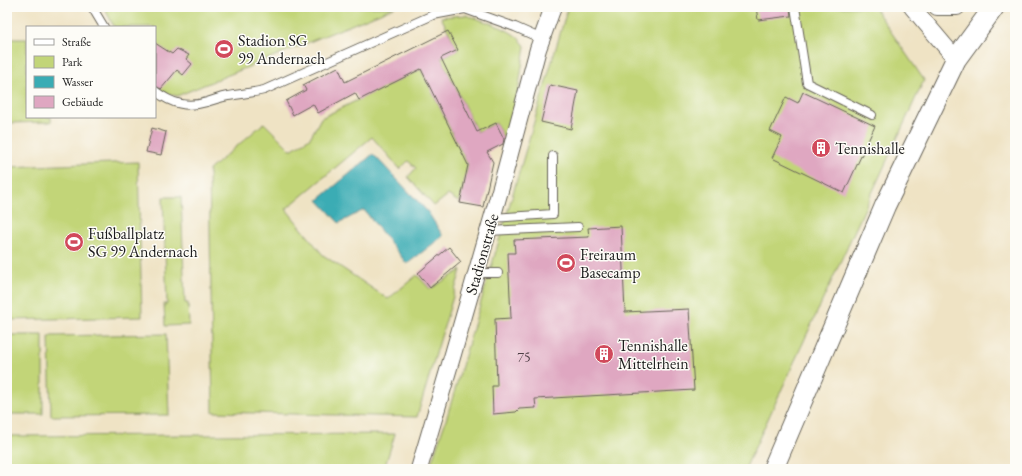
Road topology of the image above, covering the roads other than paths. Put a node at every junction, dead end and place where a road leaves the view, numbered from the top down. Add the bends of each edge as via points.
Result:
1 (92, 7) edge
2 (553, 7) edge
3 (795, 7) edge
4 (912, 7) edge
5 (937, 7) edge
6 (957, 7) edge
7 (994, 7) edge
8 (103, 26) edge
9 (542, 39) junction
10 (956, 59) junction
11 (156, 92) edge
12 (872, 115) dead end
13 (553, 156) dead end
14 (490, 224) junction
15 (578, 227) dead end
16 (476, 273) junction
17 (498, 273) dead end
18 (418, 469) edge
19 (773, 469) edge

1 - 8 lane
2 - 9 street, Stadionstraße
3 - 12 lane via 807,83
4 - 10 street
5 - 6 street
7 - 10 street
9 - 11 lane via 465,9 433,15 264,90 226,96 190,106 180,104
9 - 14 street, Stadionstraße
10 - 19 street via 885,206
13 - 14 lane via 553,214
14 - 15 lane
14 - 16 street, Stadionstraße
16 - 17 lane
16 - 18 street, Stadionstraße

